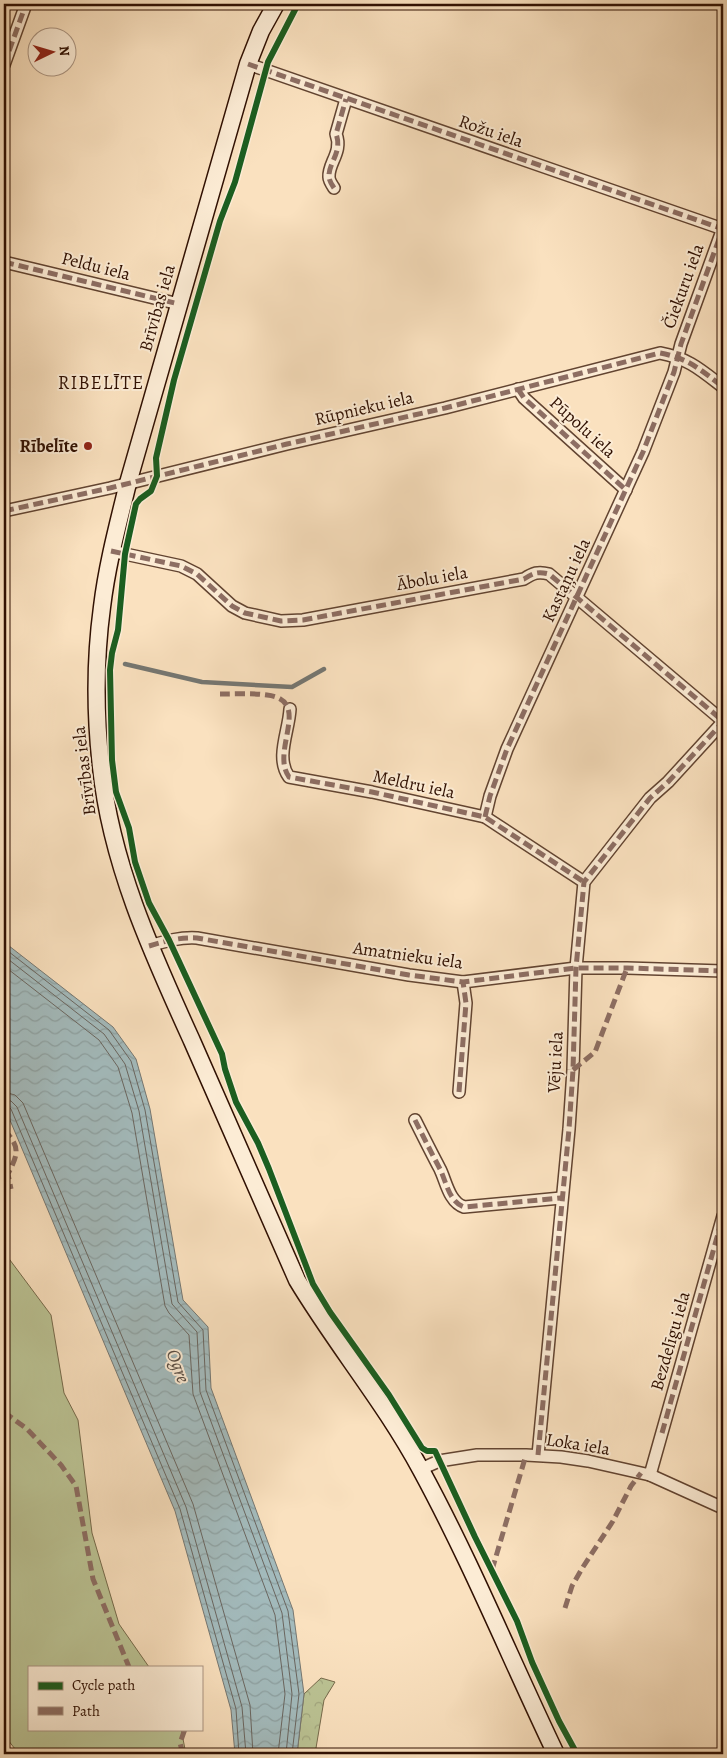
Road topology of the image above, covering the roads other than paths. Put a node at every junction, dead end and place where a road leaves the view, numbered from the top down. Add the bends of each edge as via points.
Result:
1 (26, 4) edge
2 (276, 4) edge
3 (248, 64) junction
4 (4, 65) edge
5 (346, 99) junction
6 (334, 188) dead end
7 (723, 228) edge
8 (4, 262) edge
9 (179, 304) junction
10 (677, 356) junction
11 (723, 387) edge
12 (518, 389) junction
13 (128, 484) junction
14 (626, 490) junction
15 (4, 511) edge
16 (111, 551) junction
17 (576, 598) junction
18 (290, 709) dead end
19 (723, 721) edge
20 (485, 817) junction
21 (584, 882) junction
22 (149, 946) junction
23 (576, 968) junction
24 (723, 971) edge
25 (463, 982) junction
26 (459, 1092) dead end
27 (415, 1120) dead end
28 (561, 1198) junction
29 (723, 1216) edge
30 (538, 1455) junction
31 (421, 1469) junction
32 (650, 1475) junction
33 (723, 1508) edge
34 (556, 1754) edge

1 - 4 street
2 - 3 main road, Brīvības iela
3 - 5 street, Rožu iela
3 - 9 main road, Brīvības iela
5 - 6 street via 329,177
5 - 7 street, Rožu iela
7 - 10 street, Čiekuru iela
8 - 9 street, Peldu iela
9 - 13 main road, Brīvības iela
10 - 11 street, Rūpnieku iela
10 - 12 street, Rūpnieku iela via 660,353
10 - 14 street, Kastaņu iela via 674,372
12 - 13 street, Rūpnieku iela
12 - 14 street, Pūpolu iela
13 - 15 street, Rūpnieku iela
13 - 16 main road, Brīvības iela
14 - 17 street, Kastaņu iela
16 - 17 street, Ābolu iela via 181,566 197,574 244,613 281,621 303,620 524,579 540,572 549,574
16 - 22 main road, Brīvības iela via 97,667 101,767 122,868
17 - 19 street, Ābolu iela
17 - 20 street, Kastaņu iela via 507,748
18 - 20 street, Meldru iela via 283,761 289,777
19 - 21 street via 650,798
20 - 21 street, Meldru iela
21 - 23 street, Vēju iela
22 - 25 street, Amatnieku iela via 169,940 197,938
22 - 31 main road, Brīvības iela via 297,1280 385,1409
23 - 24 street, Amatnieku iela
23 - 25 street, Amatnieku iela
23 - 28 street, Vēju iela via 573,1070
25 - 26 street via 466,1003
27 - 28 street via 459,1206
28 - 30 street, Vēju iela
29 - 32 street, Bezdelīgu iela
30 - 31 street, Loka iela via 477,1455 439,1461
30 - 32 street, Loka iela via 588,1461
31 - 34 main road, Brīvības iela
32 - 33 street, Loka iela

